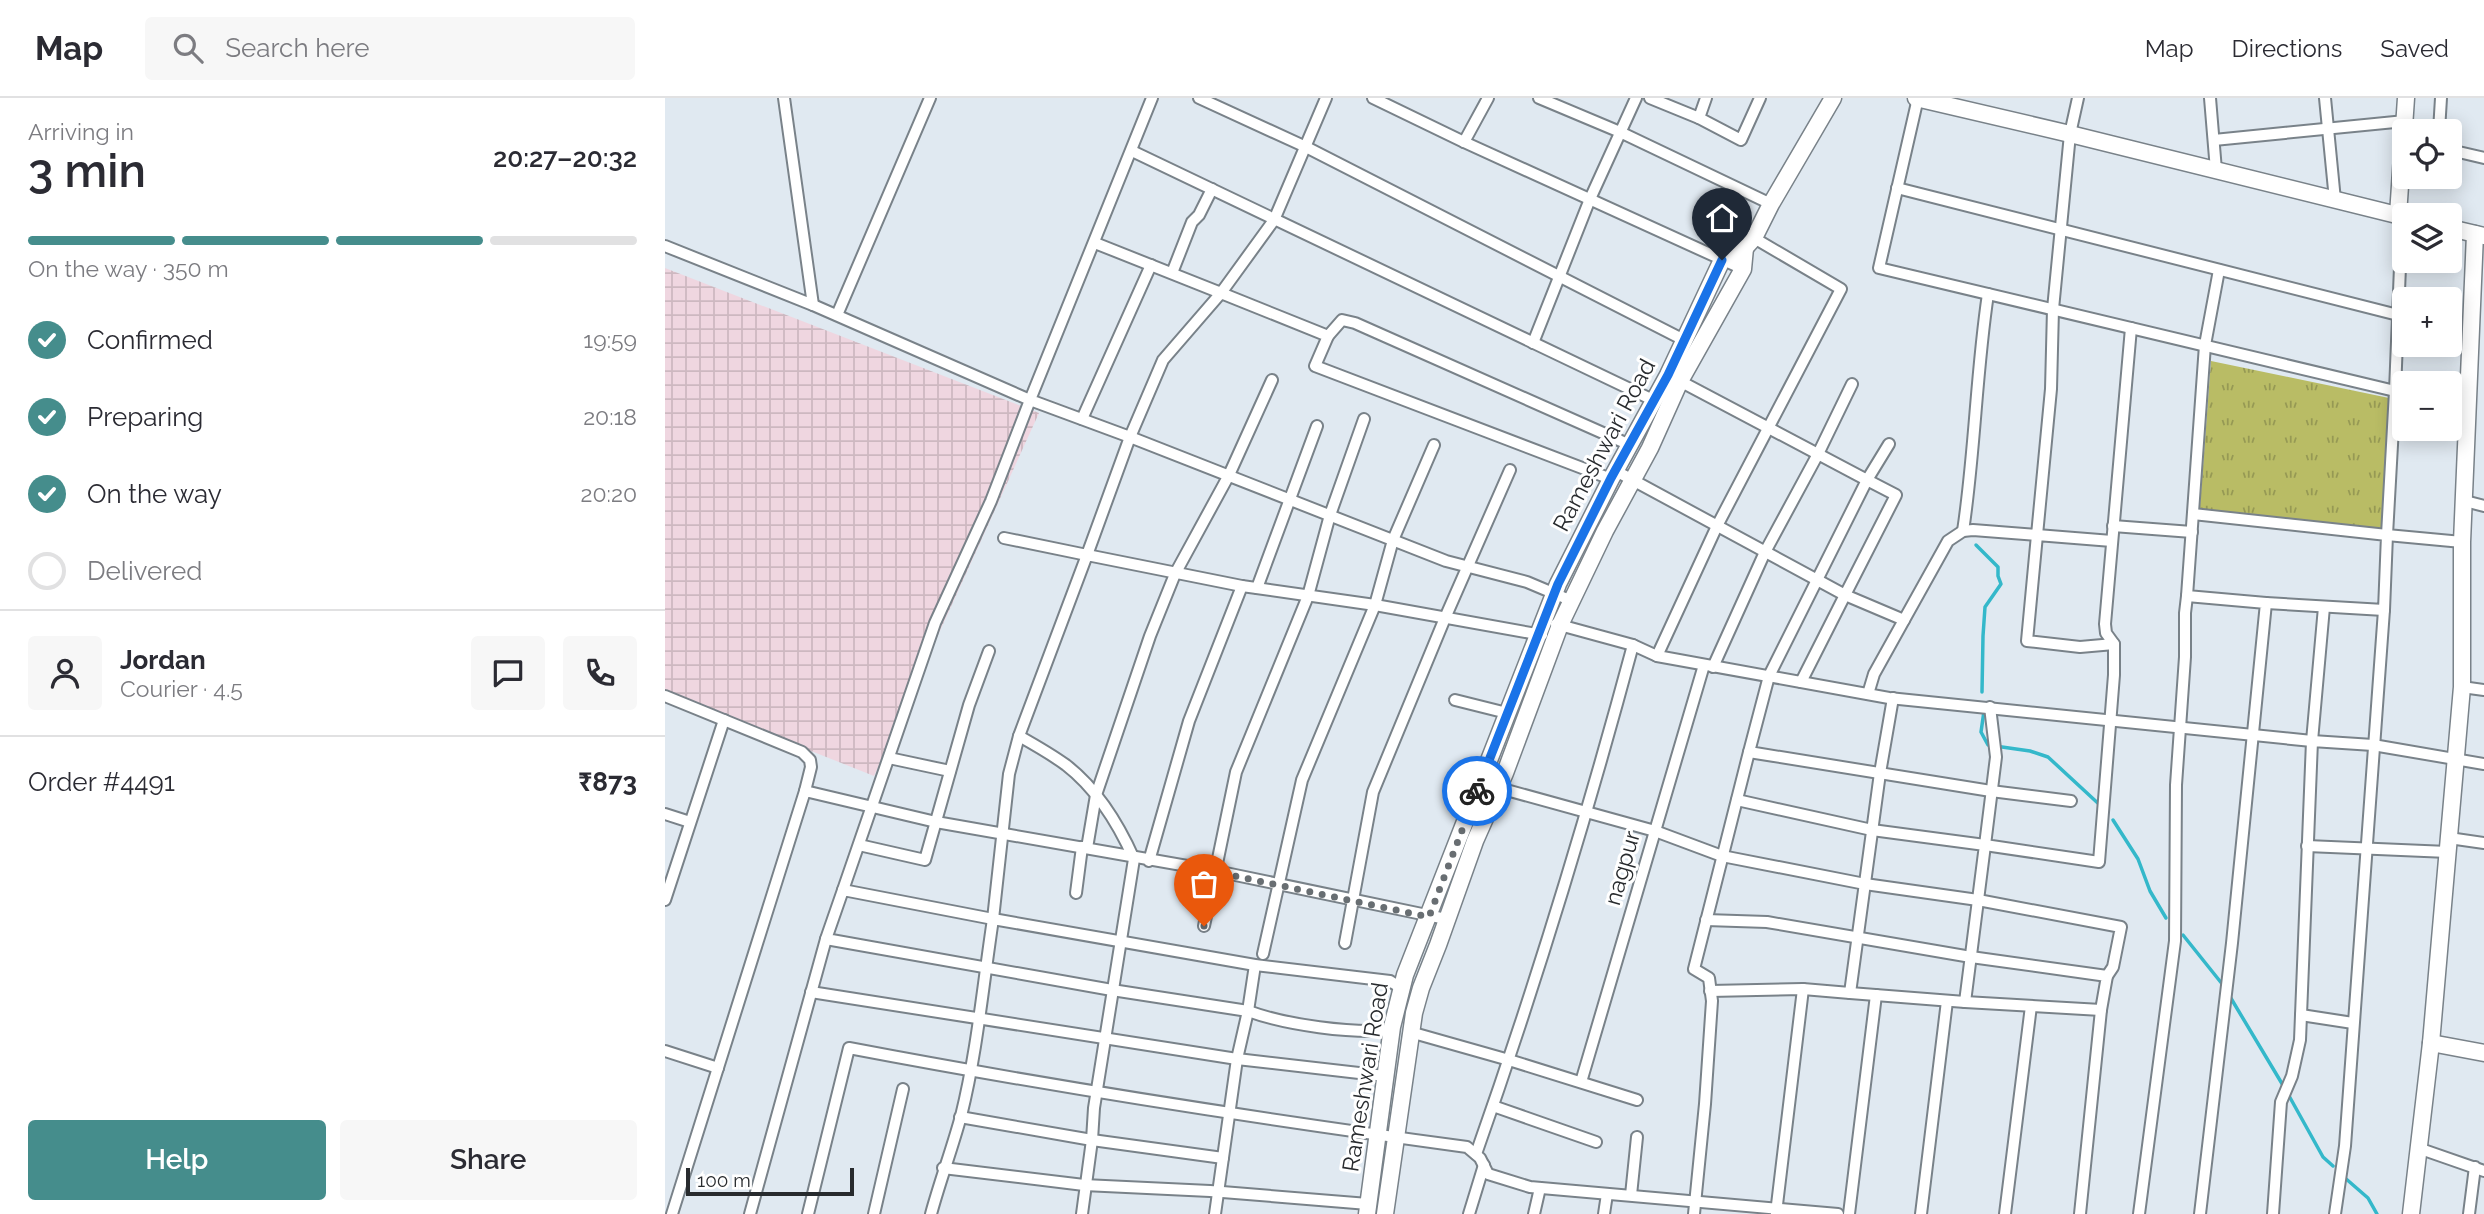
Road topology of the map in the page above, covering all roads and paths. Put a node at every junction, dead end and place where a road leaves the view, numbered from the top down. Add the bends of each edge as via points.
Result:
1 (784, 98) edge
2 (930, 98) edge
3 (1152, 98) edge
4 (1199, 98) edge
5 (1327, 98) edge
6 (1373, 98) edge
7 (1488, 98) edge
8 (1539, 98) edge
9 (1636, 98) edge
10 (1650, 98) edge
11 (1706, 98) edge
12 (1761, 98) edge
13 (1833, 98) edge
14 (1917, 98) edge
15 (2078, 98) edge
16 (2210, 98) edge
17 (2325, 98) edge
18 (2406, 98) edge
19 (2441, 98) edge
20 (1556, 102) edge
21 (1699, 118) junction
22 (2405, 119) edge
23 (2440, 119) edge
24 (2392, 122) edge
25 (2328, 129) junction
26 (1620, 132) junction
27 (2070, 134) junction
28 (2214, 140) junction
29 (1464, 142) junction
30 (1306, 147) junction
31 (1132, 151) junction
32 (2462, 153) edge
33 (2484, 158) edge
34 (2215, 170) junction
35 (1212, 188) junction
36 (1898, 188) junction
37 (1590, 199) junction
38 (2335, 200) junction
39 (1771, 204) junction
40 (2392, 214) edge
41 (1275, 220) junction
42 (2061, 230) junction
43 (2462, 231) edge
44 (2480, 235) edge
45 (1095, 243) junction
46 (1749, 243) junction
47 (665, 246) edge
48 (1722, 260) junction
49 (1151, 265) junction
50 (1743, 268) junction
51 (2219, 270) junction
52 (1172, 273) junction
53 (1560, 277) junction
54 (1221, 293) junction
55 (1988, 294) junction
56 (813, 305) junction
57 (2053, 309) junction
58 (2392, 313) edge
59 (837, 315) junction
60 (2131, 328) junction
61 (1328, 336) junction
62 (1684, 340) junction
63 (1534, 343) junction
64 (2205, 345) junction
65 (1674, 378) junction
66 (1272, 380) dead end
67 (1852, 384) dead end
68 (2392, 390) edge
69 (1030, 400) junction
70 (1653, 400) junction
71 (1082, 419) junction
72 (1364, 419) dead end
73 (1317, 426) dead end
74 (1768, 428) junction
75 (1130, 437) junction
76 (2392, 441) edge
77 (1889, 444) dead end
78 (1434, 445) dead end
79 (1630, 445) junction
80 (1818, 454) junction
81 (1510, 470) dead end
82 (1229, 475) junction
83 (1614, 475) junction
84 (1633, 480) junction
85 (1867, 480) junction
86 (1291, 500) junction
87 (2465, 501) junction
88 (2484, 506) edge
89 (2193, 514) junction
90 (1329, 515) junction
91 (1717, 526) junction
92 (2113, 526) junction
93 (1963, 531) junction
94 (2192, 532) junction
95 (2037, 535) junction
96 (2387, 535) junction
97 (1004, 538) dead end
98 (1393, 540) junction
99 (2112, 541) junction
100 (2458, 542) junction
101 (1765, 552) junction
102 (1087, 555) junction
103 (1467, 566) junction
104 (1175, 574) junction
105 (1816, 579) junction
106 (1242, 586) junction
107 (1258, 588) junction
108 (1554, 593) junction
109 (1845, 595) junction
110 (1308, 596) junction
111 (2187, 596) junction
112 (1571, 601) junction
113 (2266, 603) junction
114 (1375, 605) junction
115 (2324, 607) junction
116 (2384, 610) junction
117 (1445, 618) junction
118 (1904, 620) junction
119 (1540, 627) junction
120 (1558, 632) junction
121 (2114, 644) junction
122 (1633, 645) junction
123 (989, 651) dead end
124 (1657, 656) junction
125 (1708, 666) junction
126 (1769, 676) junction
127 (1801, 682) junction
128 (2462, 687) junction
129 (2484, 690) edge
130 (1868, 694) junction
131 (665, 696) edge
132 (1893, 698) junction
133 (1455, 700) dead end
134 (1990, 708) junction
135 (1507, 713) junction
136 (724, 720) junction
137 (2109, 721) junction
138 (2181, 728) junction
139 (1019, 736) junction
140 (2253, 736) junction
141 (2312, 740) junction
142 (2373, 745) junction
143 (1749, 752) junction
144 (889, 758) junction
145 (2451, 759) junction
146 (2484, 764) edge
147 (950, 771) junction
148 (1880, 773) junction
149 (1481, 783) junction
150 (1499, 790) junction
151 (805, 791) junction
152 (1991, 791) junction
153 (1096, 795) junction
154 (1737, 800) junction
155 (2071, 801) dead end
156 (872, 807) junction
157 (1586, 810) junction
158 (665, 814) edge
159 (690, 822) junction
160 (936, 822) junction
161 (1872, 830) junction
162 (1655, 831) junction
163 (1002, 834) junction
164 (2484, 843) edge
165 (859, 845) junction
166 (1985, 845) junction
167 (2307, 846) junction
168 (2445, 847) junction
169 (1084, 848) junction
170 (2365, 848) junction
171 (1723, 856) junction
172 (1134, 859) junction
173 (1149, 861) junction
174 (1216, 872) junction
175 (1277, 884) junction
176 (1865, 884) junction
177 (843, 890) junction
178 (1076, 893) dead end
179 (665, 900) edge
180 (1351, 900) junction
181 (1978, 900) junction
182 (1429, 917) junction
183 (993, 919) junction
184 (1446, 919) junction
185 (1706, 920) junction
186 (1204, 926) dead end
187 (1858, 937) junction
188 (826, 939) junction
189 (1120, 943) junction
190 (1345, 943) dead end
191 (1263, 954) dead end
192 (1971, 957) junction
193 (1255, 965) junction
194 (986, 968) junction
195 (2107, 976) junction
196 (1401, 988) junction
197 (1803, 989) junction
198 (1112, 990) junction
199 (1710, 991) junction
200 (811, 992) junction
201 (1850, 993) junction
202 (1876, 995) junction
203 (1947, 1001) junction
204 (1965, 1002) junction
205 (2031, 1006) junction
206 (2101, 1010) junction
207 (1248, 1011) junction
208 (2301, 1015) junction
209 (979, 1018) junction
210 (2353, 1023) junction
211 (1392, 1030) junction
212 (1410, 1032) junction
213 (1105, 1036) junction
214 (2431, 1043) junction
215 (665, 1051) edge
216 (2484, 1053) edge
217 (1237, 1059) junction
218 (1509, 1060) junction
219 (718, 1068) junction
220 (970, 1071) junction
221 (1385, 1076) junction
222 (1581, 1082) junction
223 (903, 1089) dead end
224 (1097, 1091) junction
225 (1637, 1100) dead end
226 (1493, 1106) junction
227 (1230, 1113) junction
228 (960, 1117) junction
229 (1377, 1133) junction
230 (1396, 1136) junction
231 (1637, 1137) dead end
232 (1092, 1140) junction
233 (1595, 1142) dead end
234 (2418, 1148) junction
235 (1476, 1154) junction
236 (1223, 1158) junction
237 (1484, 1166) junction
238 (943, 1168) junction
239 (2479, 1169) edge
240 (1084, 1185) junction
241 (1540, 1188) junction
242 (1218, 1191) junction
243 (1607, 1194) junction
244 (1632, 1195) junction
245 (1695, 1202) junction
246 (1368, 1209) edge
247 (1776, 1211) edge
248 (672, 1214) edge
249 (750, 1214) edge
250 (809, 1214) edge
251 (874, 1214) edge
252 (931, 1214) edge
253 (1082, 1214) edge
254 (1215, 1214) edge
255 (1385, 1214) edge
256 (1469, 1214) edge
257 (1534, 1214) edge
258 (1604, 1214) edge
259 (1694, 1214) edge
260 (1838, 1214) edge
261 (1849, 1214) edge
262 (1921, 1214) edge
263 (2005, 1214) edge
264 (2080, 1214) edge
265 (2139, 1214) edge
266 (2200, 1214) edge
267 (2273, 1214) edge
268 (2335, 1214) edge
269 (2401, 1214) edge
270 (2411, 1214) edge
271 (2469, 1214) edge

1 - 56 street
2 - 59 street
3 - 31 street
4 - 30 street
5 - 30 street
6 - 29 street
7 - 29 street
8 - 20 street
9 - 26 street
10 - 21 street
11 - 21 street
12 - 21 street via 1741,140
13 - 39 street
14 - 27 street
14 - 36 street
15 - 27 street
16 - 28 street
17 - 25 street
18 - 22 street
19 - 23 street
20 - 26 street
24 - 25 street
25 - 28 street
25 - 38 street
26 - 37 street
26 - 39 street
27 - 34 street
27 - 42 street
28 - 34 street
29 - 37 street
30 - 41 street
30 - 53 street
31 - 35 street
31 - 45 street
32 - 33 street
34 - 38 street
35 - 41 street
35 - 52 street via 1192,222
36 - 42 street
36 - 55 street via 1879,268
37 - 48 street
37 - 53 street
38 - 40 street
39 - 46 street
41 - 54 street
41 - 63 street
42 - 51 street
42 - 57 street
43 - 44 street
44 - 87 street
45 - 49 street
45 - 69 street
46 - 48 street
46 - 50 street
46 - 74 street via 1841,289
47 - 56 street
48 - 50 street
48 - 62 street, Rameshwari Road
49 - 52 street
49 - 71 street
50 - 65 street
51 - 58 street
51 - 64 street
52 - 54 street
53 - 62 street
53 - 63 street
54 - 61 street
54 - 75 street via 1163,359
55 - 57 street
55 - 93 street
56 - 59 street
57 - 60 street
57 - 95 street via 2051,389
59 - 69 street
60 - 64 street
60 - 92 street
61 - 79 street via 1342,320 1355,323
61 - 83 street via 1315,366
62 - 65 street, Rameshwari Road
63 - 70 street
64 - 68 street
64 - 89 street
65 - 70 street, Rameshwari Road
65 - 74 street
65 - 84 street
66 - 82 street
67 - 80 street, nagpur
69 - 71 street
69 - 144 street via 991,501 935,623
70 - 79 street, Rameshwari Road
71 - 75 street
72 - 90 street
73 - 86 street
74 - 80 street
74 - 91 street
75 - 82 street
75 - 102 street
76 - 96 street
77 - 85 street
78 - 98 street
79 - 83 street, Rameshwari Road
80 - 85 street
80 - 101 street, nagpur
81 - 103 street
82 - 86 street
82 - 104 street
83 - 84 street
83 - 108 street, Rameshwari Road
84 - 91 street
84 - 112 street
85 - 105 street
85 - 109 street via 1896,495
86 - 90 street
86 - 107 street
87 - 88 street
87 - 100 street
89 - 94 street
89 - 96 street
90 - 98 street
90 - 110 street
91 - 101 street
91 - 124 street
92 - 94 street
92 - 99 street
93 - 95 street
93 - 118 street via 1948,541
94 - 111 street
95 - 99 street
95 - 121 street via 2027,641
96 - 100 street
96 - 116 street
97 - 102 street
98 - 103 street
98 - 114 street
99 - 121 street via 2105,624
100 - 128 street
100 - 145 street
101 - 105 street
101 - 125 street, nagpur
102 - 104 street
102 - 139 street
103 - 108 street
103 - 117 street
104 - 106 street
104 - 153 street
105 - 109 street
105 - 126 street
106 - 107 street
106 - 173 street via 1189,721
107 - 110 street
108 - 112 street
108 - 119 street, Rameshwari Road
109 - 118 street
109 - 127 street
110 - 114 street
110 - 174 street via 1236,772
111 - 113 street
111 - 138 street
112 - 120 street
113 - 115 street
113 - 140 street
114 - 117 street
114 - 175 street via 1302,780
115 - 116 street
115 - 141 street
116 - 142 street
117 - 119 street
117 - 180 street via 1373,792
118 - 130 street
119 - 120 street
119 - 135 street, Rameshwari Road
120 - 122 street
120 - 150 street
121 - 137 street
122 - 124 street
122 - 157 street
123 - 147 street
124 - 125 street
125 - 126 street
125 - 162 street, nagpur
126 - 127 street
126 - 143 street
127 - 130 street
128 - 129 street
128 - 145 street
130 - 132 street
131 - 136 street
132 - 134 street
132 - 148 street
133 - 135 street
134 - 137 street
134 - 152 street via 1996,757
135 - 149 street, Rameshwari Road
136 - 151 street via 802,752 811,767
136 - 159 street
137 - 138 street
137 - 166 street via 2099,862
138 - 140 street
138 - 265 street via 2175,941
139 - 153 street via 1066,765
139 - 163 street
140 - 141 street
140 - 266 street
141 - 142 street
141 - 167 street
142 - 145 street
142 - 170 street
143 - 148 street
143 - 154 street
144 - 147 street
144 - 156 street
145 - 146 street
145 - 168 street
147 - 160 street
148 - 152 street
148 - 161 street
149 - 150 street
149 - 182 street, Rameshwari Road
150 - 157 street
150 - 184 street
151 - 156 street
151 - 219 street
152 - 155 street
152 - 166 street
153 - 169 street
153 - 172 street via 1119,825
154 - 161 street
154 - 171 street
156 - 160 street
156 - 165 street
157 - 162 street
157 - 218 street
158 - 159 street
159 - 179 street
160 - 163 street
160 - 165 street via 925,860
161 - 166 street
161 - 176 street
162 - 171 street
162 - 222 street, nagpur
163 - 169 street
163 - 183 street
164 - 168 street
165 - 177 street
166 - 181 street
167 - 170 street
167 - 208 street
168 - 170 street
168 - 214 street
168 - 269 street
169 - 172 street
169 - 178 street
170 - 210 street
171 - 176 street
171 - 185 street
172 - 173 street
172 - 189 street
173 - 174 street
174 - 175 street
174 - 186 street
175 - 180 street
175 - 191 street
176 - 181 street
176 - 187 street
177 - 183 street
177 - 188 street
180 - 182 street
180 - 190 street
181 - 192 street
181 - 195 street via 2120,927
182 - 184 street
182 - 196 street, Rameshwari Road
183 - 189 street
183 - 194 street
184 - 212 street via 1420,988
185 - 187 street via 1767,922
185 - 199 street via 1694,969 1709,978
187 - 192 street
187 - 201 street
188 - 194 street
188 - 200 street
189 - 193 street
189 - 198 street
192 - 195 street
192 - 204 street
193 - 196 street via 1390,981
193 - 207 street
194 - 198 street
194 - 209 street
195 - 206 street
196 - 211 street, Rameshwari Road
197 - 199 street
197 - 201 street
197 - 247 street
198 - 207 street
198 - 213 street
199 - 245 street
200 - 209 street
200 - 249 street
201 - 202 street
202 - 203 street
202 - 261 street
203 - 204 street
203 - 262 street
204 - 205 street
205 - 206 street
205 - 263 street
206 - 264 street
207 - 211 street via 1310,1024
207 - 217 street
208 - 210 street
208 - 267 street via 2292,1076 2281,1102
209 - 213 street
209 - 220 street
210 - 268 street via 2345,1146
211 - 221 street, Rameshwari Road
212 - 218 street
212 - 230 street
213 - 217 street
213 - 224 street
214 - 216 street
214 - 234 street
215 - 219 street
217 - 221 street
217 - 227 street
218 - 222 street
218 - 226 street
219 - 248 street
220 - 224 street
220 - 228 street
220 - 250 street via 849,1048
221 - 229 street, Rameshwari Road
222 - 225 street
223 - 251 street
224 - 227 street
224 - 232 street
226 - 233 street
226 - 235 street
227 - 229 street
227 - 236 street
228 - 232 street
228 - 238 street
229 - 230 street
229 - 246 street, Rameshwari Road
230 - 235 street via 1467,1147
230 - 255 street
231 - 244 street
232 - 236 street
232 - 240 street
234 - 239 street
234 - 270 street
235 - 237 street
236 - 242 street
237 - 241 street via 1488,1174
237 - 256 street
238 - 240 street
238 - 252 street
239 - 271 street
240 - 242 street
240 - 253 street
241 - 243 street
241 - 257 street
242 - 246 street
242 - 254 street
243 - 244 street
243 - 258 street
244 - 245 street
245 - 247 street
245 - 259 street
247 - 260 street

